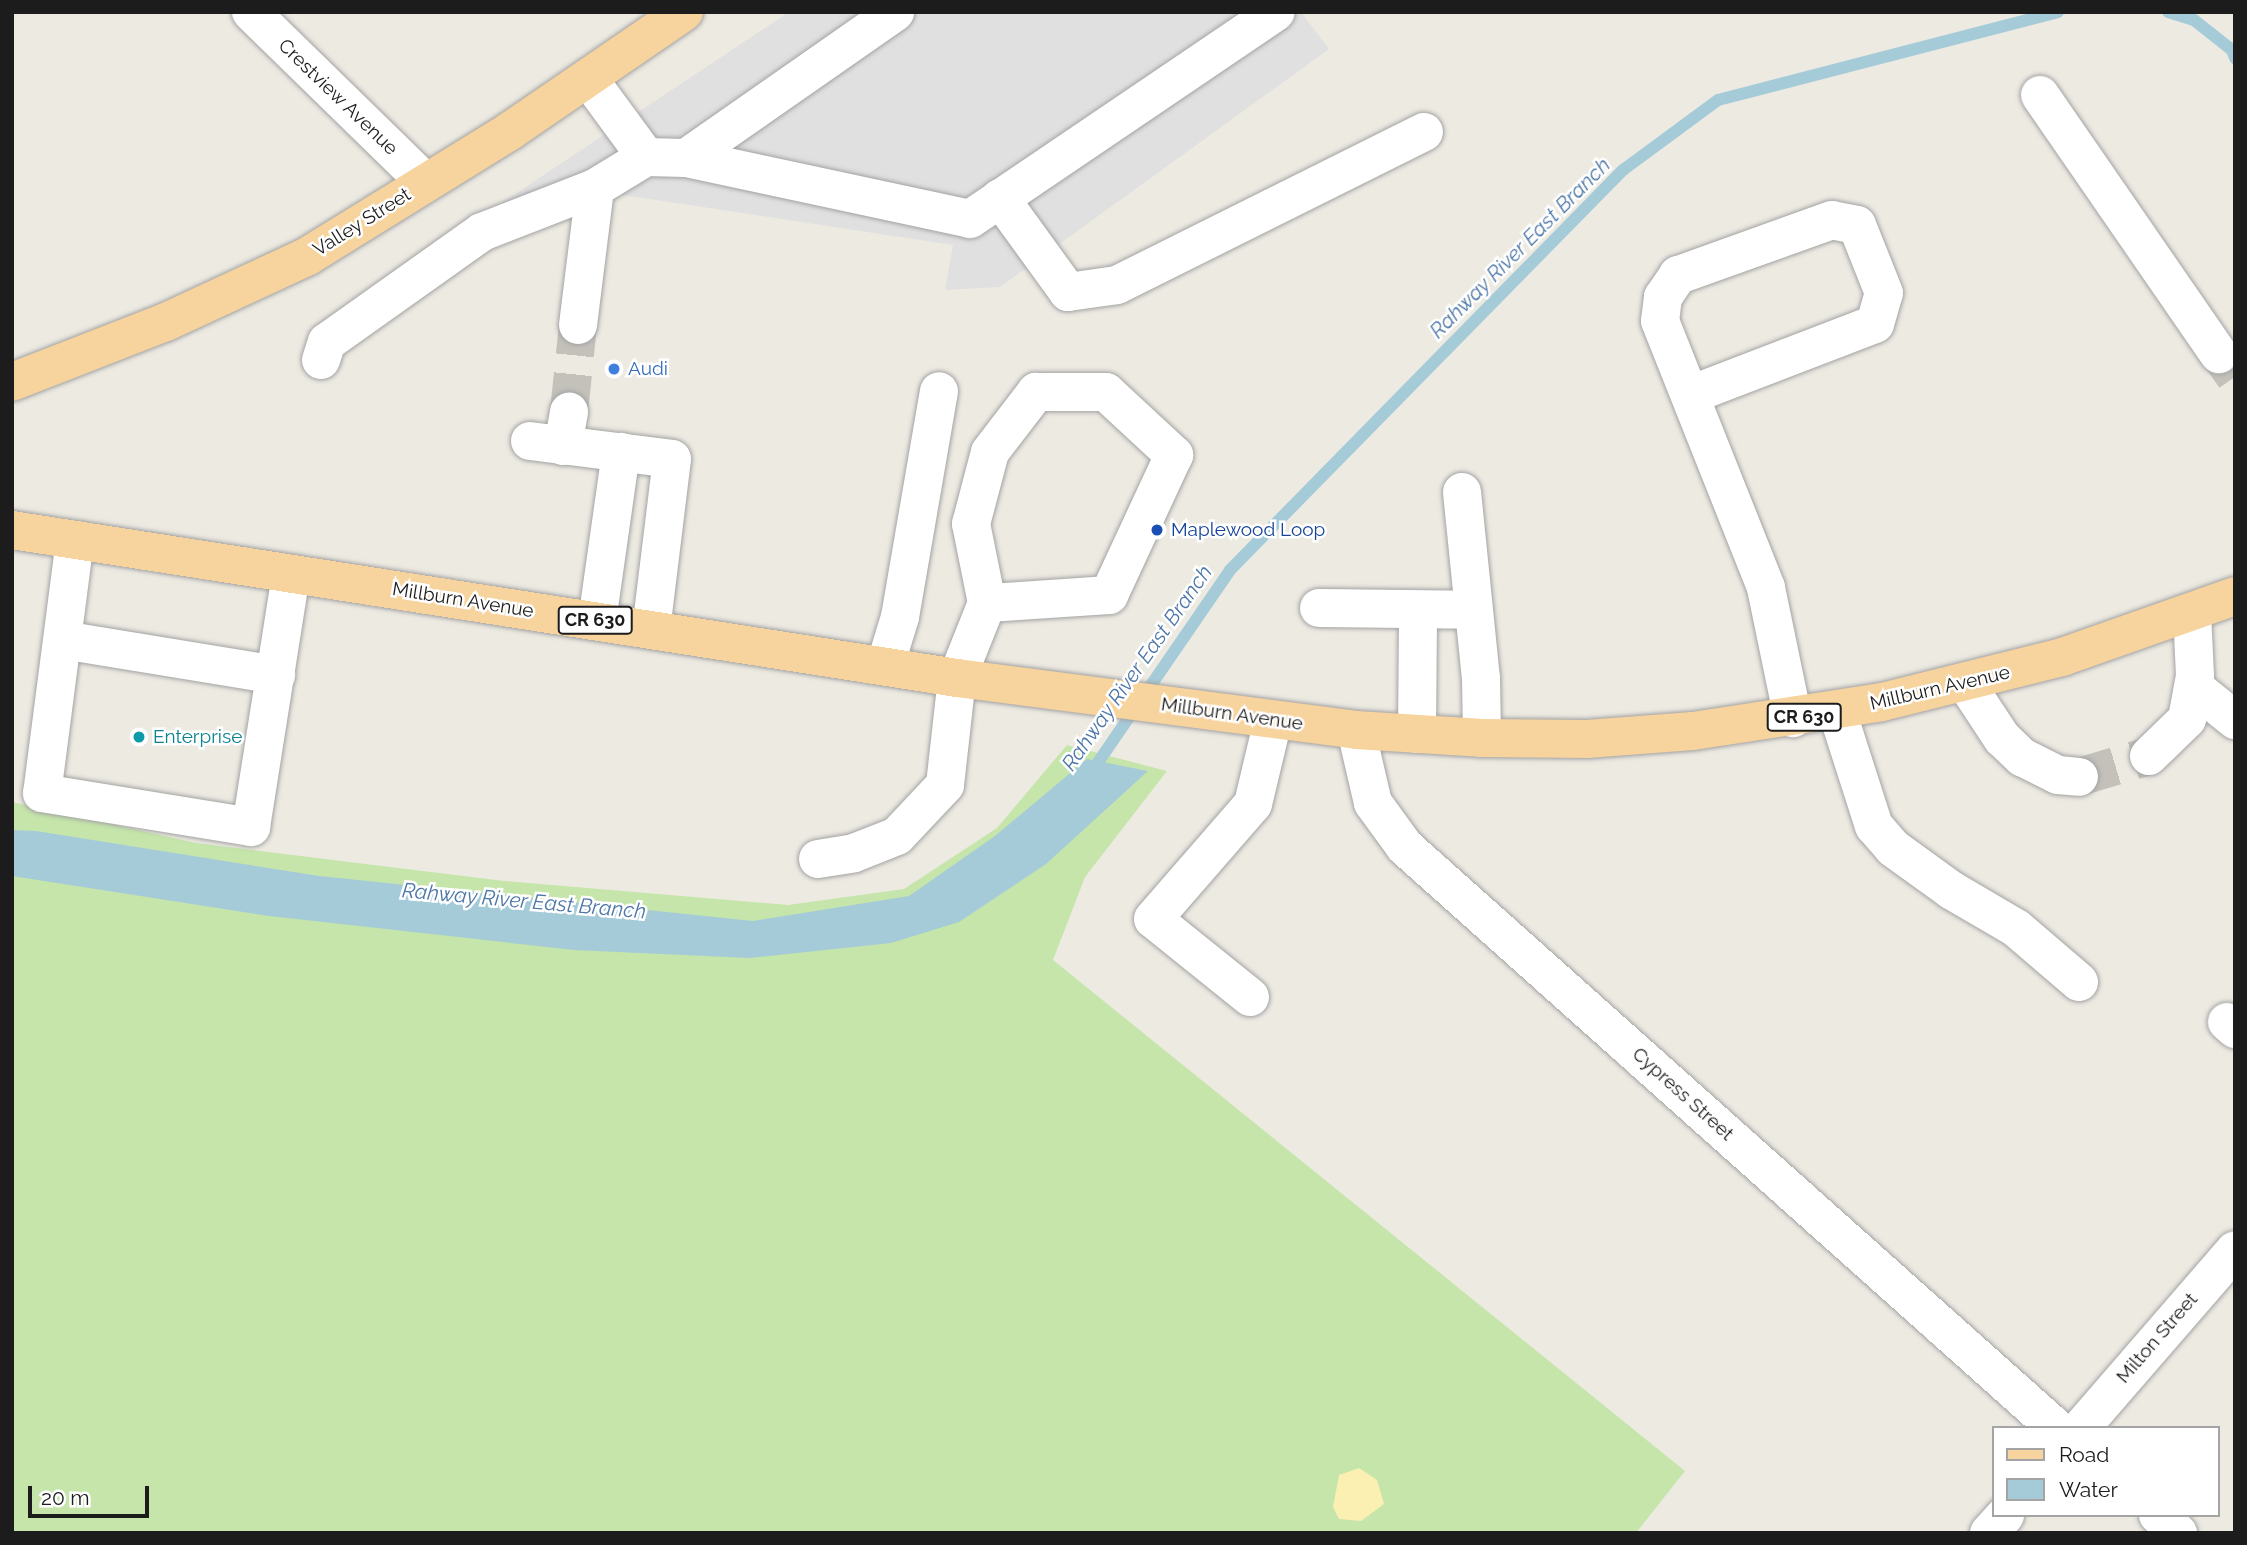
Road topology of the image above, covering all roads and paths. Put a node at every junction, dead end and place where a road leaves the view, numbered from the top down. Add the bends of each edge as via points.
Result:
1 (251, 12) edge
2 (684, 12) edge
3 (895, 12) edge
4 (1276, 12) edge
5 (588, 78) junction
6 (2040, 95) dead end
7 (1424, 132) dead end
8 (646, 157) junction
9 (686, 158) junction
10 (425, 182) junction
11 (595, 188) junction
12 (1000, 198) junction
13 (578, 325) tunnel mouth
14 (2219, 354) tunnel mouth
15 (321, 360) dead end
16 (12, 382) edge
17 (939, 391) dead end
18 (1690, 395) junction
19 (554, 433) dead end
20 (621, 452) junction
21 (1462, 492) dead end
22 (12, 505) edge
23 (12, 530) edge
24 (65, 538) junction
25 (291, 574) junction
26 (2235, 596) edge
27 (987, 603) junction
28 (1319, 608) dead end
29 (1418, 610) junction
30 (1472, 610) junction
31 (2192, 613) junction
32 (597, 621) junction
33 (651, 630) junction
34 (63, 640) junction
35 (885, 666) junction
36 (276, 675) junction
37 (957, 678) junction
38 (1967, 685) junction
39 (2194, 687) junction
40 (1837, 711) junction
41 (1793, 718) junction
42 (1273, 720) junction
43 (2235, 720) edge
44 (1356, 730) junction
45 (1416, 734) junction
46 (1482, 738) junction
47 (2148, 756) tunnel mouth
48 (2080, 777) tunnel mouth
49 (818, 859) dead end
50 (2080, 982) dead end
51 (1250, 997) dead end
52 (2235, 1250) edge
53 (2054, 1426) edge
54 (2083, 1426) edge
55 (2003, 1517) edge
56 (2160, 1517) edge
57 (1989, 1533) edge
58 (2178, 1533) edge

1 - 10 street, Crestview Avenue
2 - 5 main road, Valley Street
3 - 9 street
4 - 12 street
5 - 8 street
5 - 10 main road, Valley Street
6 - 14 street
7 - 12 street via 1117,285 1068,292
8 - 9 street
8 - 11 street
9 - 12 street via 970,219
10 - 16 main road, Valley Street via 297,261 166,322
11 - 13 street
11 - 15 street via 482,232 327,342
17 - 35 street via 900,617
18 - 18 street via 1660,320 1663,296 1678,275 1832,220 1857,225 1884,293 1875,324
18 - 41 street via 1766,588
19 - 20 street
20 - 32 street
20 - 33 street via 672,459
21 - 30 street
22 - 24 main road
23 - 24 main road, Millburn Avenue / CR 630
24 - 25 main road, Millburn Avenue / CR 630
24 - 34 street
25 - 32 main road, Millburn Avenue / CR 630
25 - 36 street
26 - 31 main road, Millburn Avenue / CR 630
27 - 27 street via 1109,595 1174,455 1106,392 1036,392 990,452 971,524
27 - 37 street
28 - 29 street
29 - 30 street
29 - 45 street
30 - 46 street
31 - 38 main road, Millburn Avenue / CR 630
31 - 39 street
32 - 33 main road, Millburn Avenue / CR 630
33 - 35 main road, Millburn Avenue / CR 630
34 - 36 street
34 - 36 street via 43,793 225,823 251,827
35 - 37 main road, Millburn Avenue / CR 630
37 - 42 main road, Millburn Avenue / CR 630
37 - 49 street via 945,785 897,835 854,853
38 - 40 main road, Millburn Avenue / CR 630
38 - 48 street via 2001,738 2022,757 2058,775
39 - 43 street
39 - 47 street via 2187,719
40 - 41 main road, Millburn Avenue / CR 630
40 - 50 street via 1874,826 1892,848 2016,928
41 - 46 main road, Millburn Avenue / CR 630 via 1587,738
42 - 44 main road, Millburn Avenue / CR 630
42 - 51 street via 1253,804 1153,919
44 - 45 main road, Millburn Avenue / CR 630
44 - 53 street, Cypress Street via 1373,803 1405,847
45 - 46 main road, Millburn Avenue / CR 630
52 - 54 street, Milton Street
55 - 57 street
56 - 58 street

